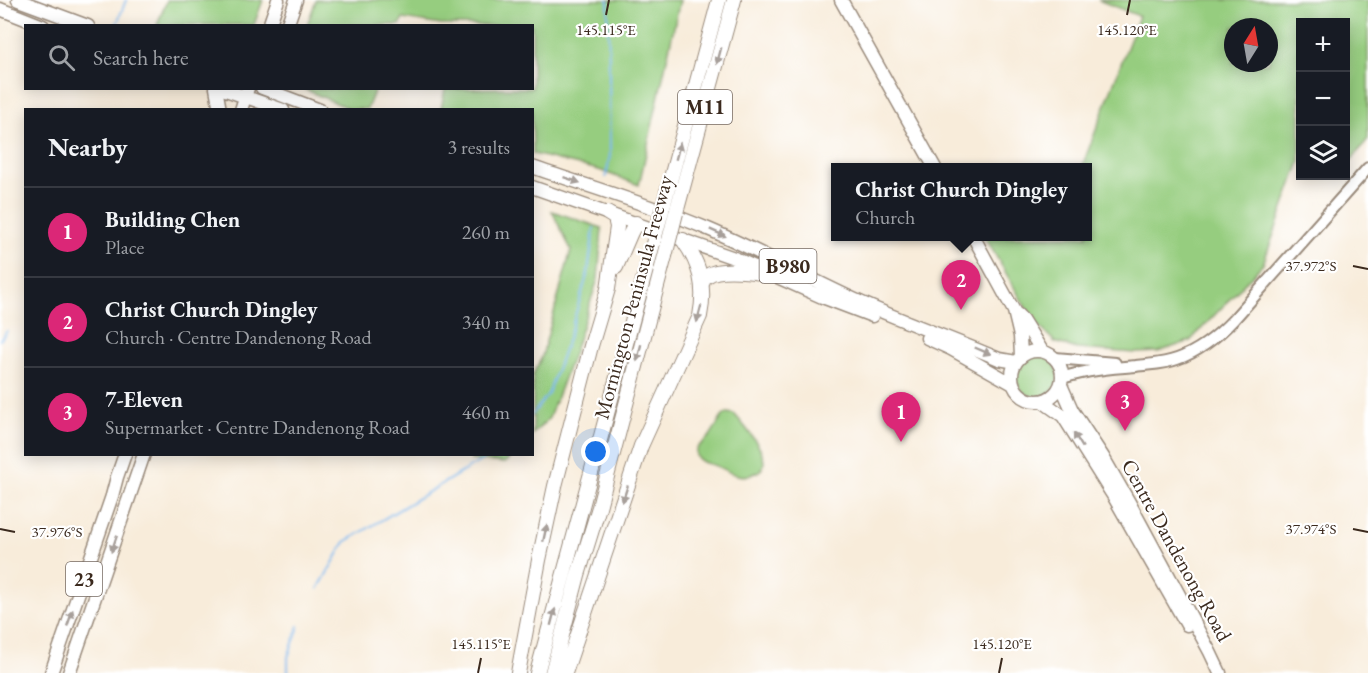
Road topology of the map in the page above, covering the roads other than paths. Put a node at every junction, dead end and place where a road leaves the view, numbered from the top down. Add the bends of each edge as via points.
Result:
1 (18, 0) edge
2 (278, 0) edge
3 (296, 0) edge
4 (719, 0) edge
5 (734, 0) edge
6 (841, 0) edge
7 (0, 9) edge
8 (38, 24) edge
9 (83, 24) edge
10 (271, 24) edge
11 (288, 24) edge
12 (218, 90) edge
13 (223, 90) edge
14 (265, 90) edge
15 (268, 90) edge
16 (245, 98) edge
17 (293, 100) edge
18 (261, 106) edge
19 (220, 108) edge
20 (315, 108) edge
21 (932, 163) edge
22 (534, 167) edge
23 (1368, 168) edge
24 (534, 189) edge
25 (666, 211) junction
26 (607, 213) junction
27 (636, 223) junction
28 (683, 240) junction
29 (975, 241) edge
30 (771, 274) junction
31 (702, 284) junction
32 (608, 289) junction
33 (1014, 311) junction
34 (1042, 351) junction
35 (1055, 358) junction
36 (1018, 359) junction
37 (1136, 366) junction
38 (1061, 382) junction
39 (1013, 384) junction
40 (1042, 401) junction
41 (124, 456) edge
42 (143, 456) edge
43 (51, 673) edge
44 (69, 673) edge
45 (518, 673) edge
46 (537, 673) edge
47 (552, 673) edge
48 (565, 673) edge
49 (1214, 673) edge
50 (1220, 673) edge

1 - 9 main road
2 - 10 main road
3 - 11 main road
25 -> 4 highway, Mornington Peninsula Freeway / M11
5 -> 25 highway, Mornington Peninsula Freeway / M11
6 - 21 main road
7 - 8 main road
12 - 19 main road
13 - 16 main road
14 - 18 main road
15 - 17 main road
16 - 18 main road
17 - 20 main road
22 -> 25 main road, B980
23 - 37 main road via 1222,332 1177,359
24 - 26 main road, B980
25 - 27 main road via 645,216
25 - 28 main road
25 -> 36 main road, B980 via 886,314 999,359
46 -> 25 highway, Mornington Peninsula Freeway / M11, bridge via 651,251
25 -> 47 highway, Mornington Peninsula Freeway / M11, bridge via 665,255
26 - 27 main road, B980
26 - 32 highway via 617,224
27 - 28 main road, B980
27 - 32 highway
28 - 30 main road, B980
28 - 31 highway via 693,255
29 - 33 main road
30 - 31 highway via 723,271 707,275
30 - 39 main road, B980 via 943,345
31 -> 48 highway via 700,316 641,446
45 -> 32 highway via 555,486
33 - 34 main road
33 - 36 main road via 1020,336
34 - 35 main road
34 - 36 main road, B980
35 - 37 main road
35 - 38 main road via 1061,369
36 - 39 main road via 1012,371
37 - 38 main road via 1084,372
38 - 40 main road via 1053,396
38 - 50 main road, Centre Dandenong Road via 1072,410 1131,504
39 - 40 main road, B980 via 1025,399
49 -> 40 main road, Centre Dandenong Road via 1063,416
43 -> 41 main road, 23
42 -> 44 main road, 23

